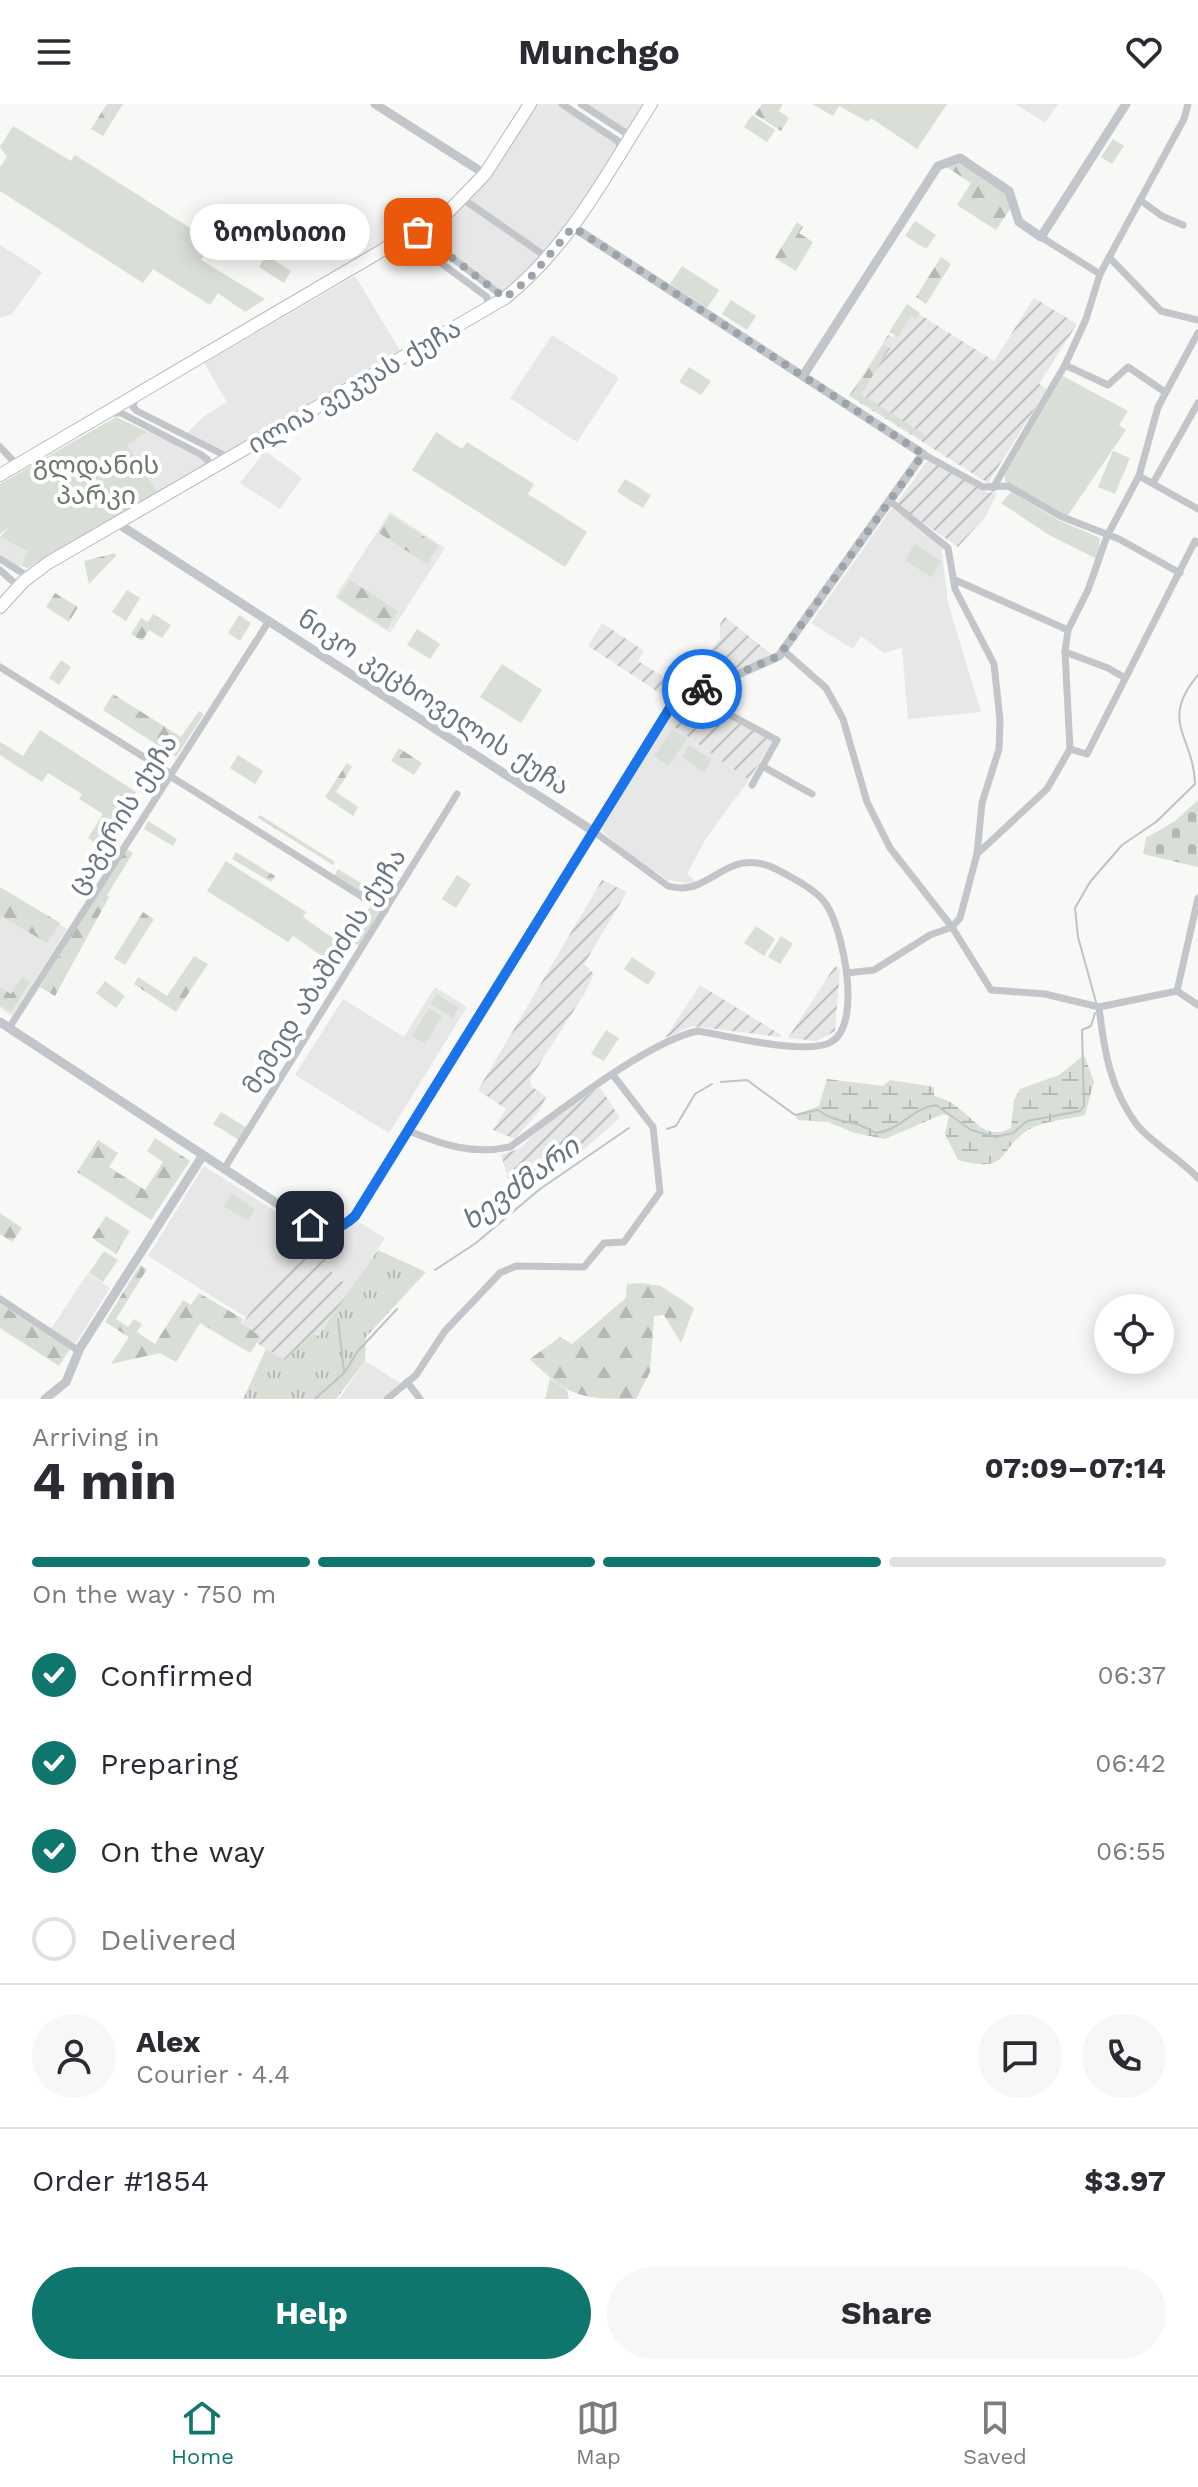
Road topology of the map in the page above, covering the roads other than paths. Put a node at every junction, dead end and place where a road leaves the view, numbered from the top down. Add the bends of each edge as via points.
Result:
1 (375, 104) edge
2 (530, 104) edge
3 (562, 104) edge
4 (581, 104) edge
5 (651, 104) edge
6 (1126, 104) edge
7 (1188, 104) edge
8 (634, 131) junction
9 (622, 151) junction
10 (485, 174) junction
11 (463, 199) junction
12 (1140, 200) junction
13 (1183, 225) dead end
14 (573, 227) junction
15 (418, 232) junction
16 (1041, 237) junction
17 (399, 244) junction
18 (1109, 257) junction
19 (548, 258) junction
20 (1100, 274) junction
21 (505, 298) junction
22 (488, 308) junction
23 (1198, 320) edge
24 (1198, 333) edge
25 (1065, 365) junction
26 (803, 376) junction
27 (1165, 392) junction
28 (135, 397) junction
29 (1198, 403) edge
30 (108, 413) junction
31 (0, 447) edge
32 (923, 454) junction
33 (233, 457) junction
34 (17, 465) junction
35 (208, 470) junction
36 (0, 475) edge
37 (1139, 476) junction
38 (1153, 483) junction
39 (993, 488) junction
40 (891, 502) junction
41 (1198, 509) edge
42 (117, 523) junction
43 (1107, 536) junction
44 (1197, 542) edge
45 (0, 559) edge
46 (0, 570) edge
47 (1180, 573) junction
48 (29, 577) junction
49 (955, 580) junction
50 (18, 586) junction
51 (0, 607) edge
52 (269, 621) junction
53 (1068, 630) junction
54 (784, 651) junction
55 (1065, 652) junction
56 (0, 667) edge
57 (1125, 678) junction
58 (689, 693) junction
59 (1070, 749) junction
60 (762, 766) junction
61 (171, 775) junction
62 (752, 785) dead end
63 (457, 794) dead end
64 (812, 794) dead end
65 (593, 831) junction
66 (977, 854) junction
67 (1198, 898) edge
68 (385, 911) junction
69 (952, 927) junction
70 (847, 973) junction
71 (1177, 991) junction
72 (1198, 1005) edge
73 (1099, 1007) junction
74 (0, 1022) edge
75 (9, 1028) junction
76 (613, 1075) junction
77 (409, 1131) junction
78 (203, 1155) junction
79 (224, 1169) junction
80 (1198, 1178) edge
81 (0, 1299) edge
82 (79, 1351) junction
83 (407, 1382) junction
84 (45, 1399) edge
85 (387, 1399) edge
86 (420, 1399) edge

1 - 10 street
2 - 10 main road
3 - 9 street via 618,141
4 - 8 street via 624,132
5 - 8 main road, ილია ვეკუას ქუჩა
6 - 16 street
7 - 12 street
8 - 9 main road, ილია ვეკუას ქუჩა
9 - 14 main road, ილია ვეკუას ქუჩა
10 - 11 main road
11 - 15 main road
11 - 19 street
12 - 13 street
12 - 18 street
14 - 19 main road, ილია ვეკუას ქუჩა
14 - 26 street
15 - 17 main road
15 - 21 street
16 - 20 street
16 - 26 street via 1019,222 1009,191 960,158 946,161
17 - 22 street via 414,243 487,297
17 - 28 main road
18 - 20 street
18 - 23 street via 1161,311
19 - 21 main road, ილია ვეკუას ქუჩა
20 - 25 street
21 - 22 main road, ილია ვეკუას ქუჩა
22 - 33 main road, ილია ვეკუას ქუჩა
24 - 27 street
25 - 27 street via 1108,385 1128,367
25 - 39 street
26 - 32 street
27 - 37 street
28 - 30 main road
28 - 33 street via 137,411 218,455
29 - 38 street
30 - 34 main road
30 - 35 street via 121,413 200,454 208,460
31 - 34 street
32 - 39 street
32 - 40 street
33 - 35 main road, ილია ვეკუას ქუჩა
34 - 36 main road
35 - 42 main road, ილია ვეკუას ქუჩა
37 - 38 street
37 - 43 street
38 - 41 street
39 - 43 street via 1008,486
40 - 49 street via 948,548
40 - 54 street
42 - 48 main road, ილია ვეკუას ქუჩა
42 - 52 street, ნიკო კეცხოველის ქუჩა
43 - 47 street
43 - 53 street
44 - 47 street
45 - 48 street
46 - 50 street
47 - 57 street
48 - 50 main road, ილია ვეკუას ქუჩა
49 - 53 street
49 - 66 street via 994,664 1000,720
50 - 51 main road, ილია ვეკუას ქუჩა
52 - 61 street, ცაგერის ქუჩა
52 - 65 street, ნიკო კეცხოველის ქუჩა
53 - 55 street
54 - 58 street via 749,672
54 - 69 street via 826,688 843,719 874,818 890,848
55 - 57 street
55 - 59 street
56 - 61 street
57 - 59 street via 1087,754
58 - 60 street via 777,740
58 - 65 street via 673,703
59 - 66 street via 1047,789
60 - 62 street
60 - 64 street
61 - 68 street
61 - 75 street, ცაგერის ქუჩა
63 - 68 street, მემედ აბაშიძის ქუჩა
65 - 70 street, ნიკო კეცხოველის ქუჩა via 679,890 700,885 736,863 776,869 828,906
65 - 77 street
66 - 69 street via 960,918
67 - 71 street
68 - 79 street, მემედ აბაშიძის ქუჩა
69 - 70 street via 874,970
69 - 73 street via 991,990 1045,994
70 - 76 street, ნიკო კეცხოველის ქუჩა via 846,1020 834,1041 808,1047 698,1031 683,1034
71 - 72 street
71 - 73 street
73 - 80 street via 1106,1067 1138,1126
74 - 75 street
75 - 78 street
76 - 77 street, ნიკო კეცხოველის ქუჩა via 510,1147 469,1151
76 - 83 street via 653,1127 660,1192 624,1242 604,1243 584,1267 516,1266 500,1273 445,1331
77 - 79 street via 355,1216 342,1226 322,1230
78 - 79 street
78 - 82 street
81 - 82 street
82 - 84 street via 66,1382
83 - 85 street
83 - 86 street

